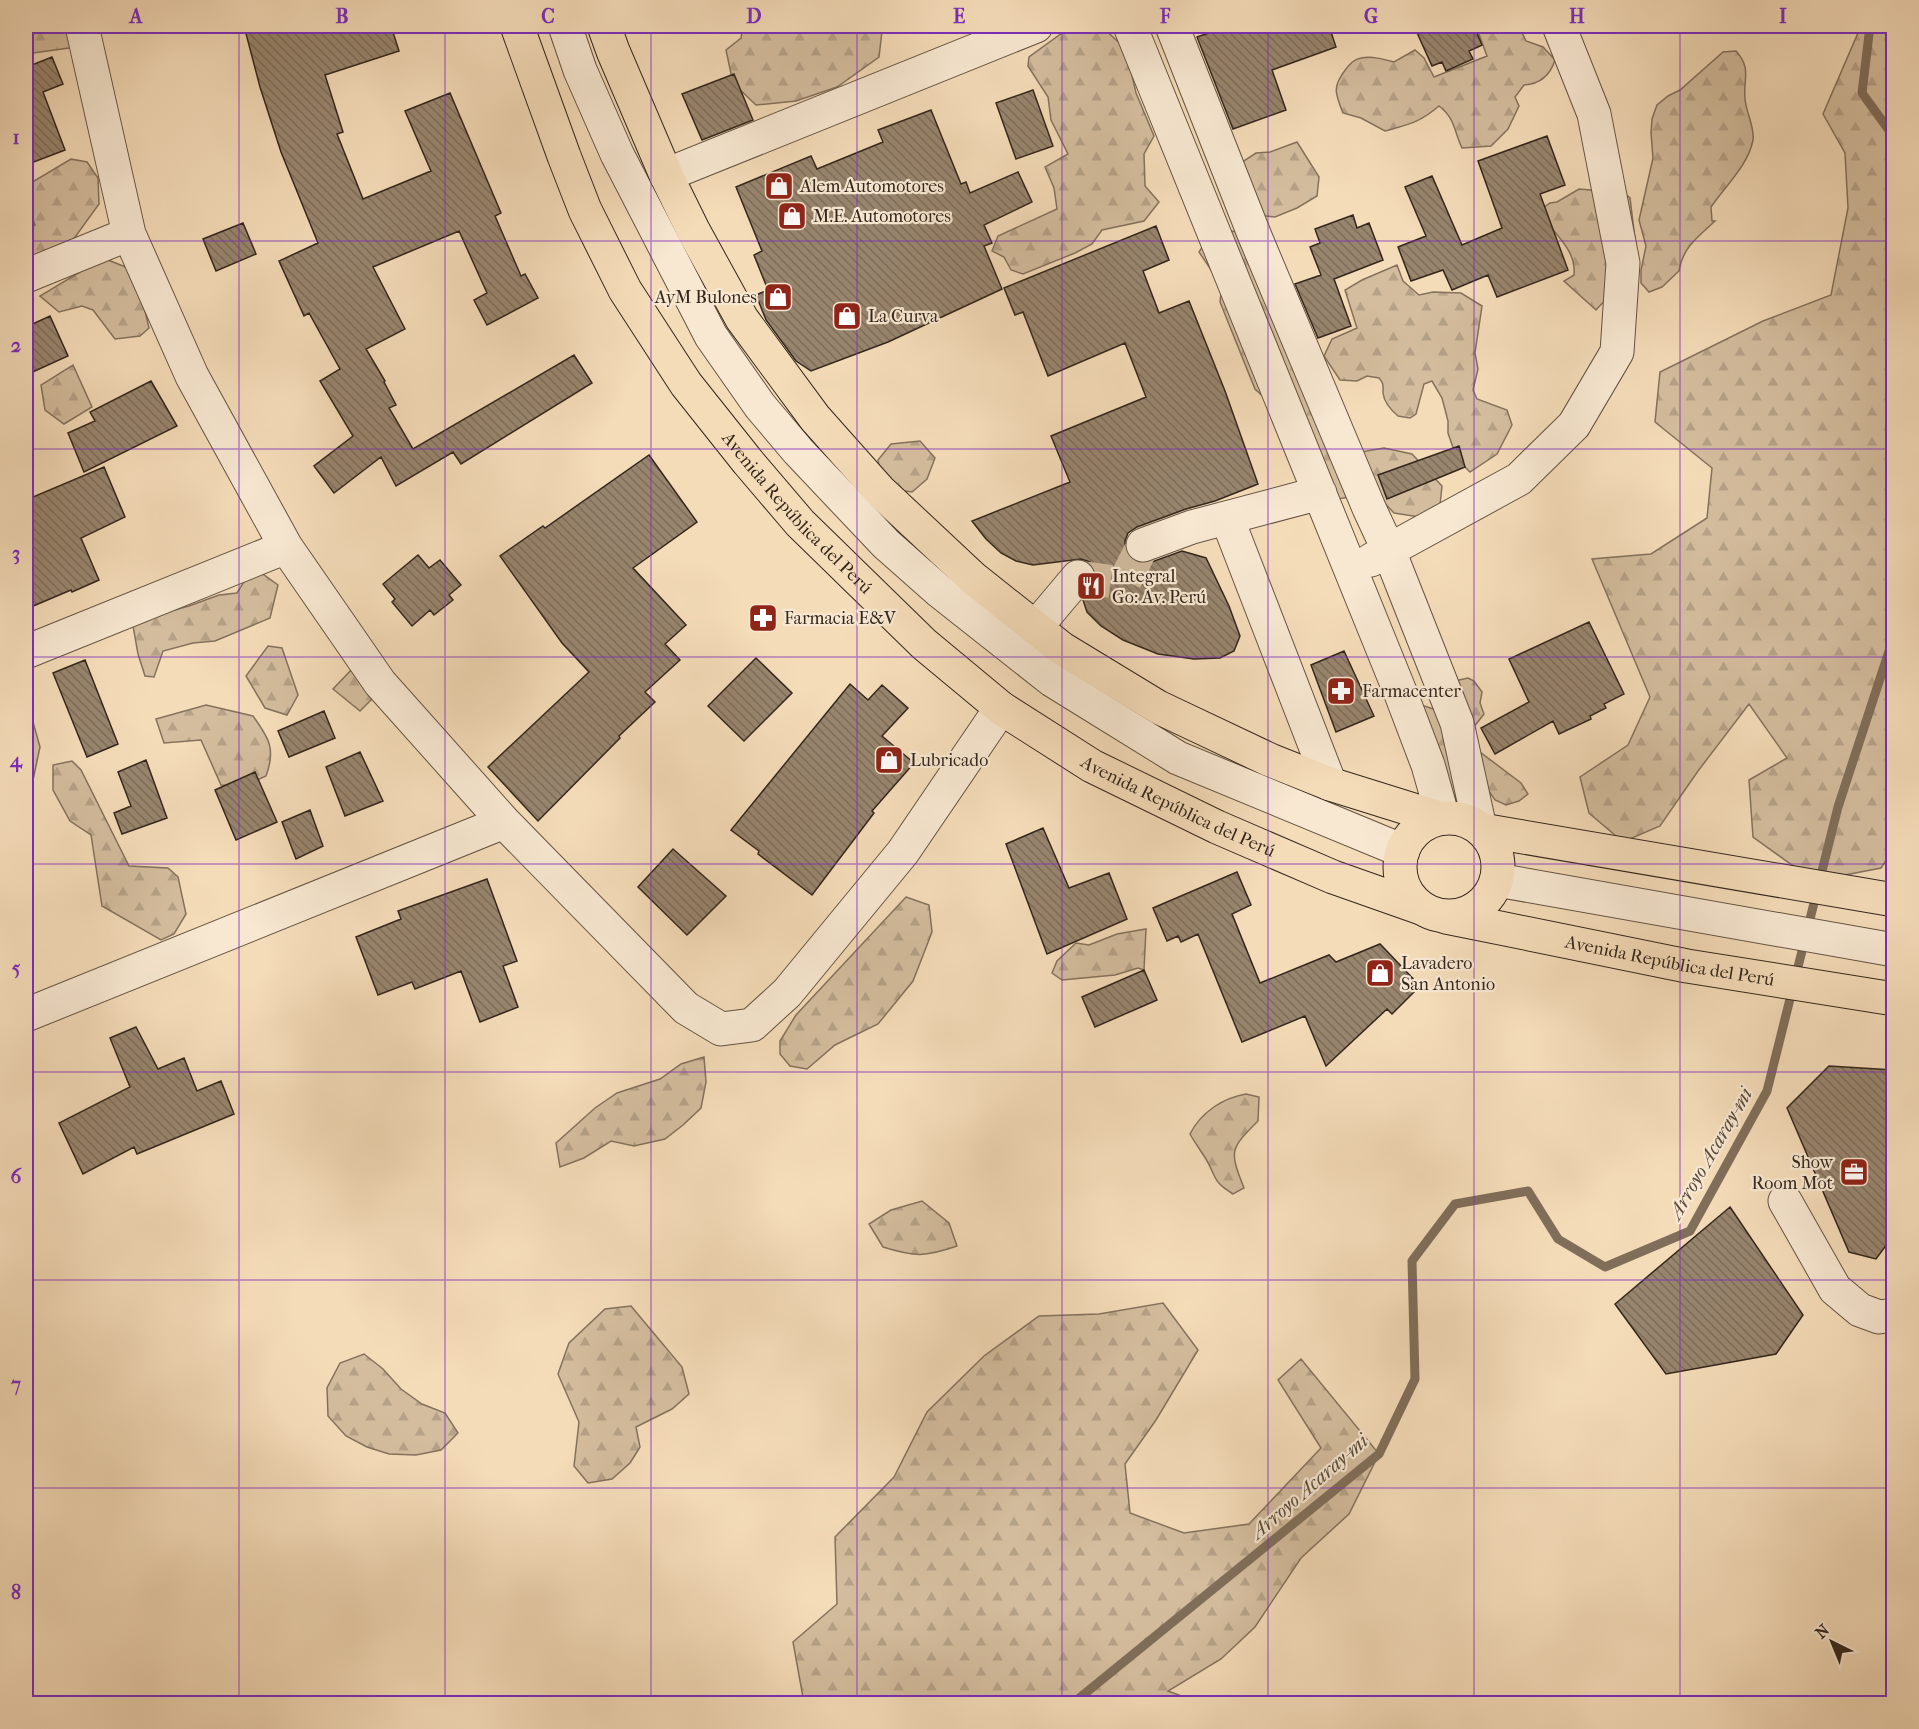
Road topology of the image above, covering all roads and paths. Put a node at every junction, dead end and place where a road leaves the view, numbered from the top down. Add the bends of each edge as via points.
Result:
1 (82, 26) edge
2 (517, 26) edge
3 (565, 26) edge
4 (604, 26) edge
5 (1036, 26) edge
6 (1130, 26) edge
7 (1172, 26) edge
8 (1559, 26) edge
9 (666, 174) junction
10 (129, 234) junction
11 (26, 276) edge
12 (1320, 493) junction
13 (1227, 518) junction
14 (1143, 545) tunnel mouth
15 (286, 547) junction
16 (1389, 551) junction
17 (1352, 571) junction
18 (1078, 577) dead end
19 (1035, 628) junction
20 (26, 652) edge
21 (1000, 708) junction
22 (1330, 784) junction
23 (1441, 818) junction
24 (504, 822) junction
25 (1481, 829) junction
26 (1403, 851) junction
27 (1497, 880) junction
28 (1879, 898) edge
29 (1434, 912) junction
30 (1893, 950) edge
31 (1893, 999) edge
32 (26, 1014) edge
33 (1785, 1201) dead end
34 (1893, 1315) edge

1 - 10 street
2 - 21 highway, Avenida República del Perú via 585,210 625,290 686,384 800,523 924,644
3 - 26 street via 617,154 711,336 760,406 886,544 1052,680 1178,758
4 - 9 highway
5 - 9 street
6 - 12 street
7 - 16 street via 1254,234
8 - 16 street via 1594,114 1623,263 1617,352 1574,425 1519,479
9 - 19 highway via 742,319 815,418 879,490 973,578
10 - 11 street
10 - 15 street via 192,376
12 - 13 street
12 - 17 street
13 - 14 street
13 - 22 street
15 - 20 street
15 - 24 street via 380,683
16 - 17 street
16 - 25 street via 1457,723
17 - 23 street via 1428,765
18 - 19 street
19 - 22 highway via 1158,707
21 - 24 street via 903,852 787,993 752,1025 721,1029 686,1008
21 - 29 highway, Avenida República del Perú via 1092,766 1217,827 1333,877
22 - 23 highway
23 - 25 highway via 1469,821
23 - 26 highway via 1415,832
24 - 32 street
25 - 27 highway via 1497,853
25 - 28 highway
26 - 29 highway via 1402,884 1409,897
27 - 29 highway via 1484,903 1466,914
27 - 30 street
29 - 31 highway, Avenida República del Perú via 1687,966
33 - 34 street via 1835,1289 1860,1310 1879,1317

